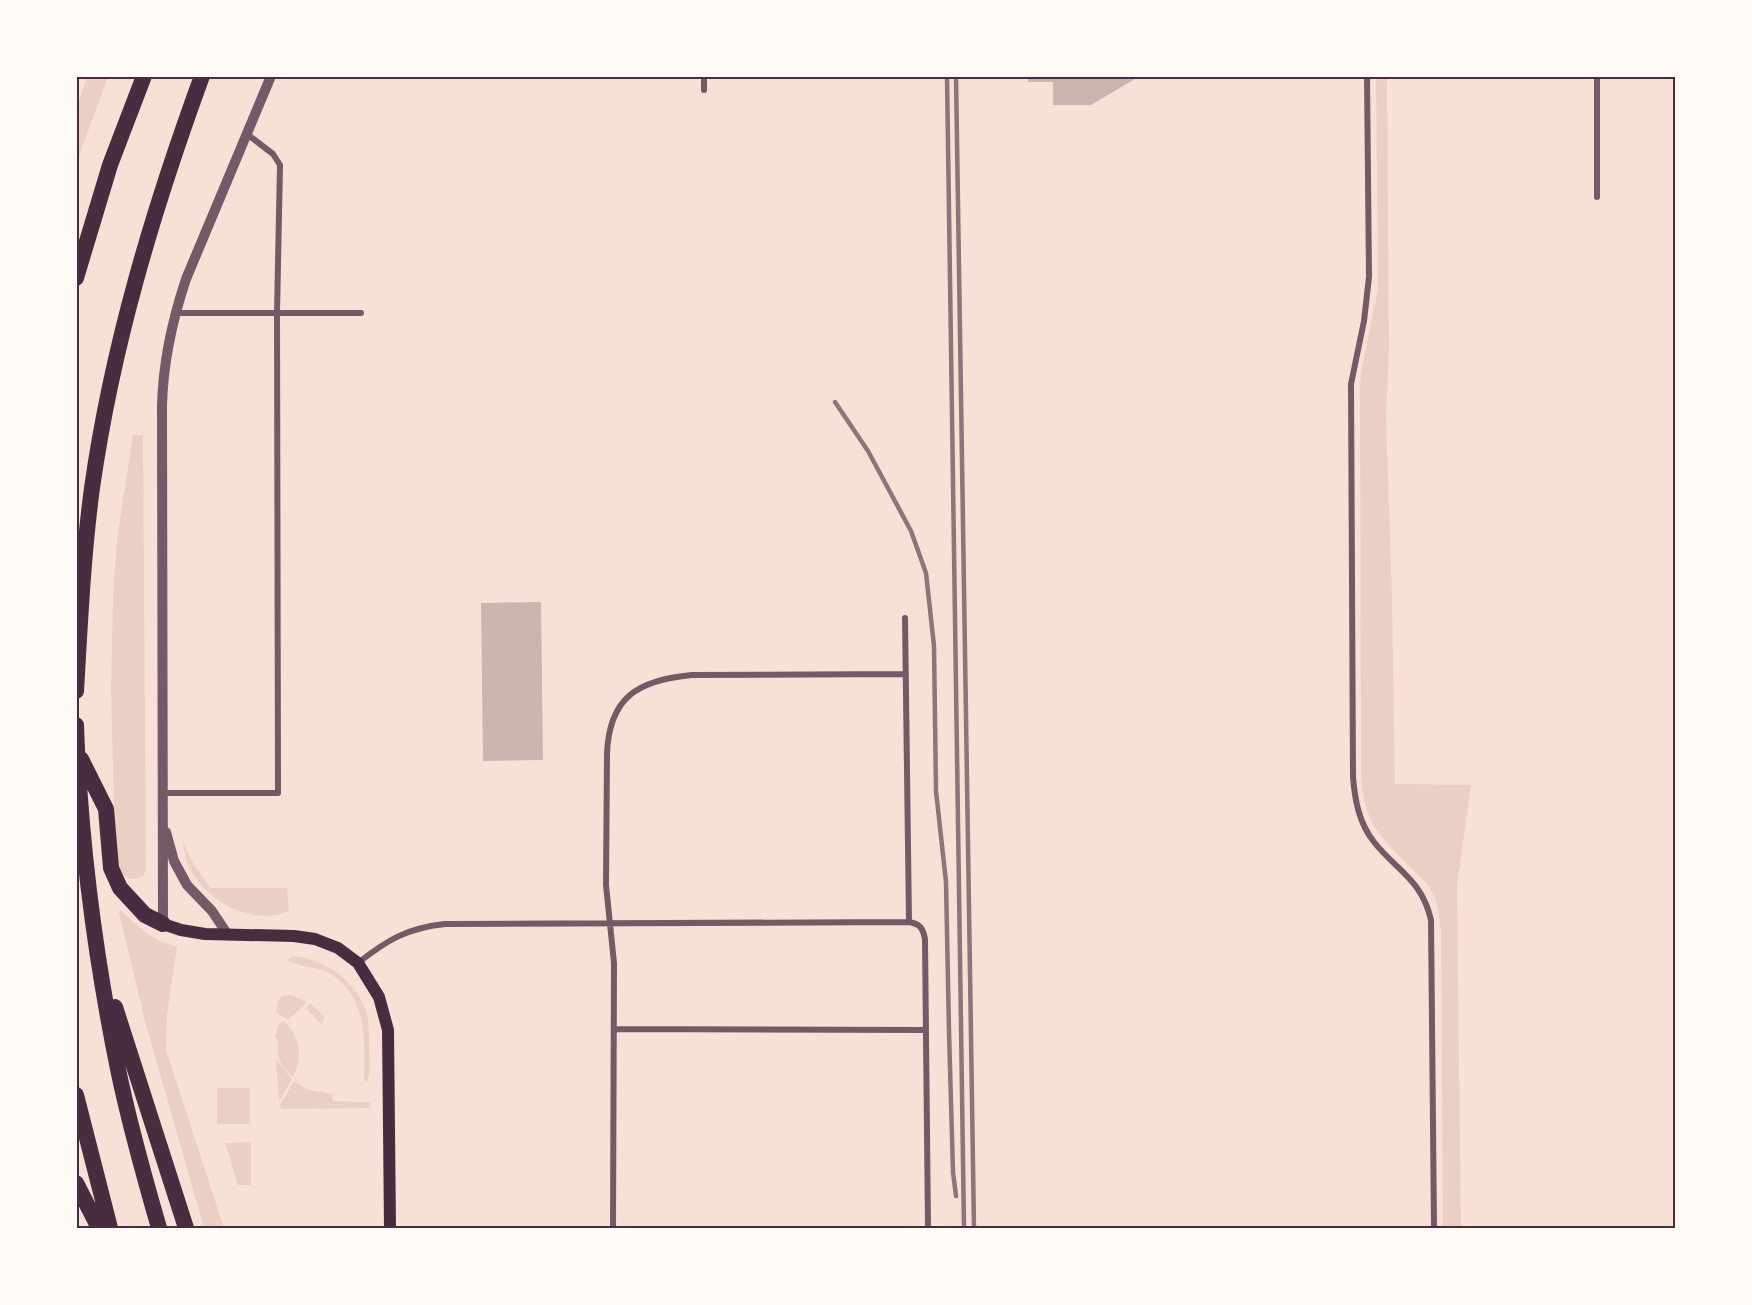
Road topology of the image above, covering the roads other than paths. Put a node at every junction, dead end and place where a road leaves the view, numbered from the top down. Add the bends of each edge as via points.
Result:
1 (144, 76) edge
2 (202, 76) edge
3 (211, 76) edge
4 (271, 76) edge
5 (704, 76) edge
6 (1367, 76) edge
7 (1597, 76) edge
8 (704, 90) dead end
9 (187, 118) junction
10 (247, 134) junction
11 (1597, 197) dead end
12 (76, 278) edge
13 (175, 313) junction
14 (277, 313) junction
15 (361, 313) dead end
16 (905, 618) dead end
17 (905, 674) junction
18 (76, 691) edge
19 (76, 725) edge
20 (77, 752) edge
21 (162, 793) junction
22 (162, 819) junction
23 (610, 922) junction
24 (909, 922) junction
25 (163, 924) junction
26 (228, 935) junction
27 (96, 946) junction
28 (358, 963) junction
29 (614, 1029) junction
30 (926, 1030) junction
31 (76, 1095) edge
32 (76, 1183) edge
33 (99, 1228) edge
34 (110, 1228) edge
35 (159, 1228) edge
36 (186, 1228) edge
37 (390, 1228) edge
38 (614, 1228) edge
39 (928, 1228) edge
40 (1434, 1228) edge

1 - 12 highway via 110,165
2 - 9 highway
3 - 9 highway
4 - 10 street
5 - 8 street
6 - 40 street via 1369,277 1351,384 1354,796 1374,842 1415,884 1431,920
7 - 11 street
9 - 18 highway via 134,287 99,442 85,553
10 - 13 street
10 - 14 street via 273,154 280,165
13 - 14 street
13 - 21 street via 164,366 162,406
14 - 15 street
14 - 21 street via 279,793
16 - 17 street
17 - 23 street via 680,676 646,685 625,700 614,714 608,734 606,885
17 - 24 street
19 - 20 highway
20 - 25 highway via 106,809 111,868 120,888 145,915
20 - 27 highway via 84,858
21 - 22 street
22 - 25 street
22 - 26 street via 174,861 187,885 212,910
23 - 24 street
23 - 28 street via 428,925 398,934
23 - 29 street
24 - 30 street via 918,924 925,939
25 - 26 main road via 196,933
26 - 28 main road via 315,939 338,948
27 - 35 highway via 118,1072
27 - 36 highway
28 - 37 main road via 379,997 388,1030
29 - 30 street
29 - 38 street
30 - 39 street
31 - 34 highway
32 - 33 highway

